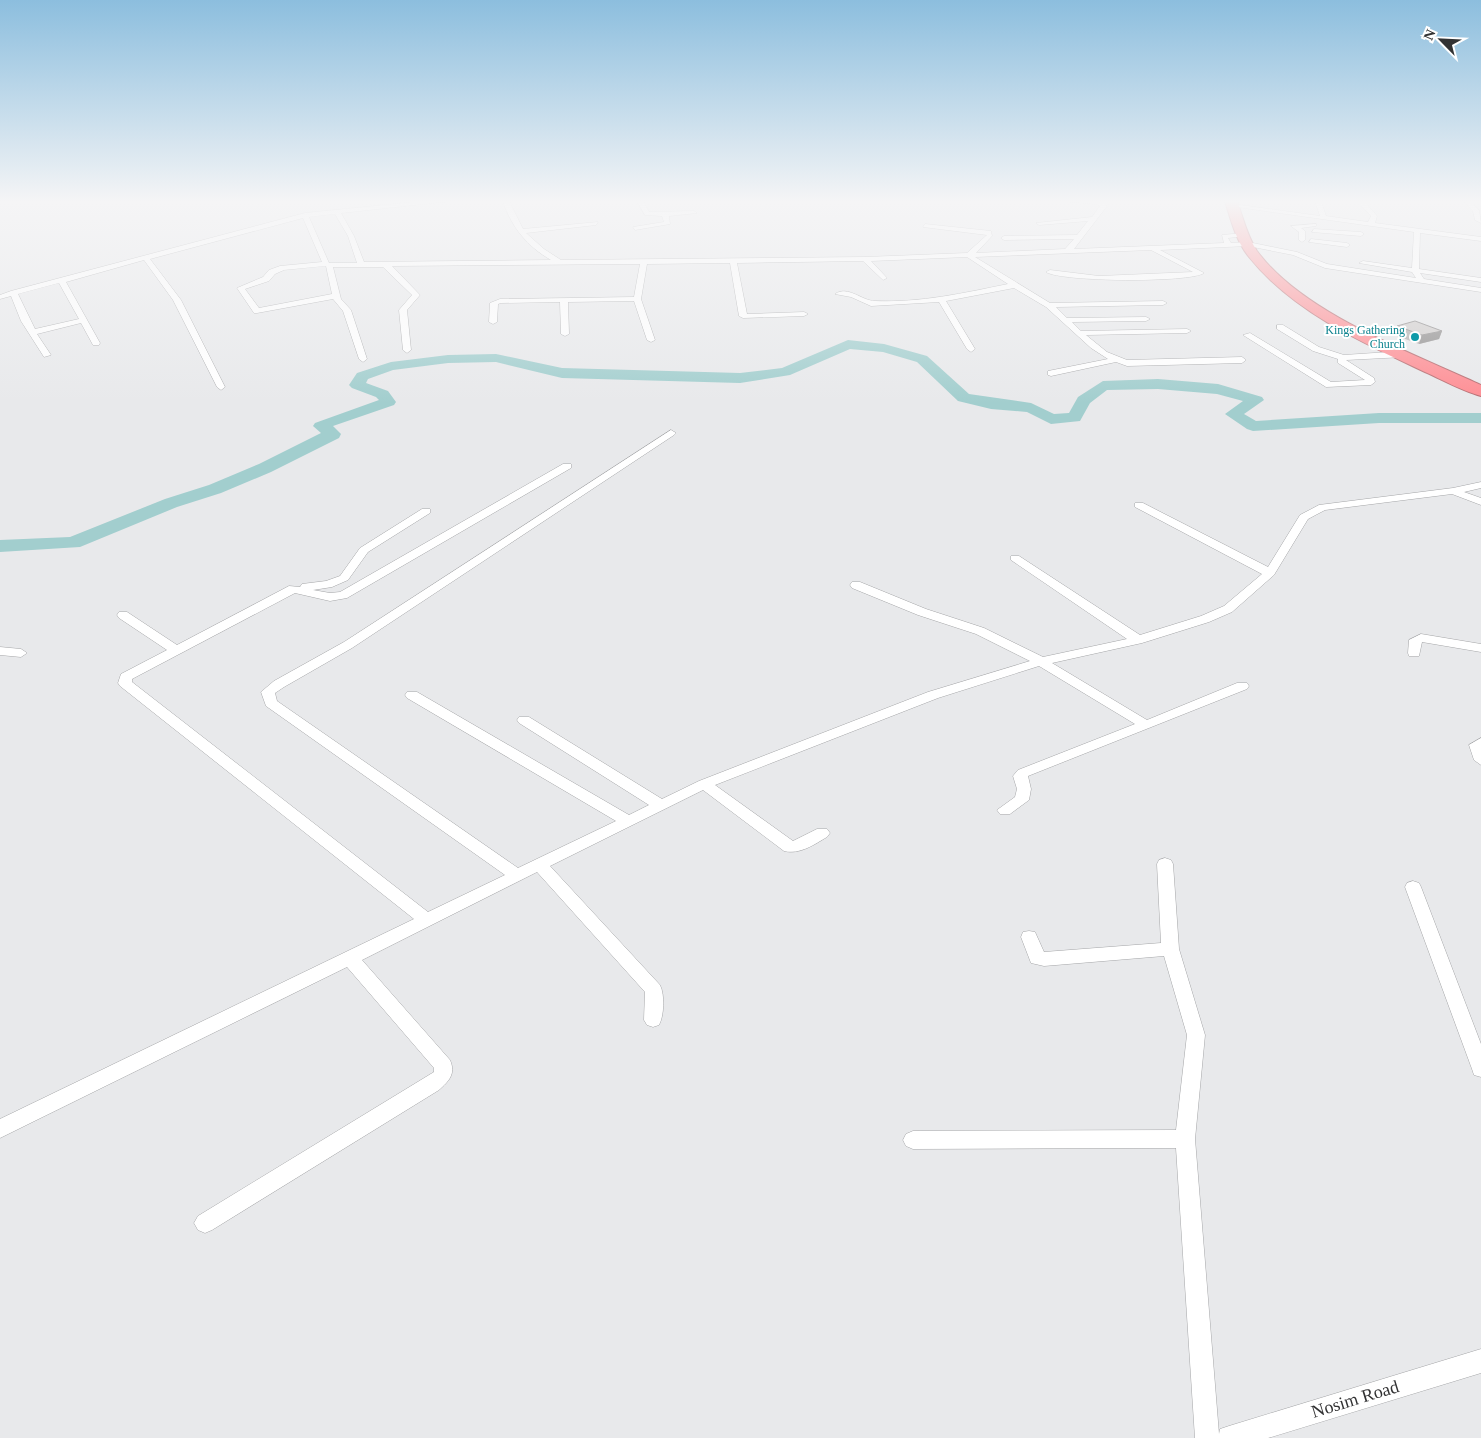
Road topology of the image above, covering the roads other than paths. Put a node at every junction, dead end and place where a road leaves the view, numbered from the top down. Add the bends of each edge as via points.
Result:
1 (104, 268) edge
2 (153, 268) edge
3 (283, 268) edge
4 (329, 268) edge
5 (389, 268) edge
6 (643, 268) edge
7 (734, 268) edge
8 (874, 268) edge
9 (984, 268) edge
10 (1191, 268) edge
11 (1266, 268) edge
12 (1338, 268) edge
13 (1397, 268) edge
14 (1415, 271) junction
15 (1050, 272) dead end
16 (884, 278) dead end
17 (61, 280) junction
18 (1481, 280) edge
19 (1422, 282) junction
20 (1016, 285) junction
21 (1481, 290) edge
22 (14, 293) junction
23 (839, 294) dead end
24 (336, 296) junction
25 (0, 297) edge
26 (637, 299) junction
27 (941, 300) junction
28 (564, 301) junction
29 (1162, 303) dead end
30 (1047, 304) junction
31 (804, 314) dead end
32 (1146, 319) dead end
33 (83, 320) junction
34 (1066, 320) junction
35 (494, 322) dead end
36 (1280, 327) dead end
37 (1187, 331) dead end
38 (34, 332) junction
39 (1078, 333) junction
40 (565, 334) dead end
41 (1247, 335) dead end
42 (651, 340) dead end
43 (96, 343) dead end
44 (971, 349) dead end
45 (407, 350) dead end
46 (1404, 354) junction
47 (47, 355) dead end
48 (1343, 358) junction
49 (364, 359) dead end
50 (1115, 360) junction
51 (1242, 360) dead end
52 (1051, 373) dead end
53 (221, 387) dead end
54 (1481, 391) edge
55 (671, 433) dead end
56 (567, 466) dead end
57 (1481, 485) edge
58 (1453, 491) junction
59 (1481, 502) edge
60 (1139, 505) dead end
61 (426, 512) dead end
62 (1015, 558) dead end
63 (1270, 573) junction
64 (856, 585) dead end
65 (293, 589) junction
66 (124, 615) dead end
67 (1138, 640) junction
68 (1481, 648) edge
69 (176, 650) junction
70 (0, 652) edge
71 (21, 653) dead end
72 (1414, 653) dead end
73 (1039, 662) junction
74 (1242, 686) dead end
75 (412, 695) dead end
76 (524, 720) dead end
77 (1146, 724) junction
78 (1481, 742) edge
79 (1481, 760) edge
80 (704, 784) junction
81 (661, 805) junction
82 (1006, 810) dead end
83 (628, 821) junction
84 (822, 833) dead end
85 (539, 864) junction
86 (1165, 864) dead end
87 (517, 875) junction
88 (1413, 887) dead end
89 (426, 919) junction
90 (1029, 937) dead end
91 (1170, 949) junction
92 (350, 958) junction
93 (653, 1020) dead end
94 (1481, 1069) edge
95 (0, 1129) edge
96 (1185, 1139) junction
97 (913, 1140) dead end
98 (205, 1222) dead end
99 (1481, 1361) edge
100 (1207, 1438) edge
101 (1229, 1438) edge

1 - 17 street
2 - 53 street via 176,300
3 - 24 street via 272,272 266,279 240,288 257,311
4 - 24 street
5 - 45 street via 416,295 403,310
6 - 26 street
7 - 31 street via 742,316
8 - 16 street
9 - 20 street
10 - 15 street via 1200,273 1099,278
11 - 46 highway via 1331,318
12 - 19 street
13 - 14 street
14 - 18 street
14 - 19 street
17 - 22 street
17 - 33 street
19 - 21 street
20 - 27 street
20 - 30 street
22 - 25 street
22 - 38 street via 25,321
23 - 27 street via 853,295 869,304
24 - 49 street via 348,310
26 - 28 street
26 - 42 street
27 - 44 street
28 - 35 street via 496,302
28 - 40 street
29 - 30 street
30 - 34 street
32 - 34 street
33 - 38 street
33 - 43 street
34 - 39 street
36 - 48 street via 1316,348
37 - 39 street
38 - 47 street
39 - 50 street
41 - 48 street via 1329,385 1371,382 1345,365
46 - 48 street
46 - 54 highway
50 - 51 street via 1127,363
50 - 52 street
55 - 87 street via 380,624 268,692 271,702
56 - 65 street via 343,595 330,597
57 - 58 street
58 - 59 street
58 - 63 street via 1323,507 1310,512
60 - 63 street
61 - 65 street via 364,550 344,578
62 - 67 street
63 - 67 street via 1228,609 1205,620
64 - 73 street via 980,632 1020,649
65 - 69 street
66 - 69 street
67 - 73 street
68 - 72 street via 1421,638 1415,640
69 - 89 street via 126,677 124,683
70 - 71 street
73 - 77 street
73 - 80 street via 933,695
74 - 77 street
75 - 83 street
76 - 81 street
77 - 82 street via 1023,773 1020,776 1024,788 1022,800
78 - 79 street via 1476,745
80 - 81 street
80 - 84 street via 790,847
81 - 83 street
83 - 85 street
85 - 87 street
85 - 93 street via 654,990
86 - 91 street
87 - 89 street
88 - 94 street
89 - 92 street
90 - 91 street via 1037,958 1044,959
91 - 96 street via 1196,1035
92 - 95 street
92 - 98 street via 443,1066 443,1074 432,1084
96 - 97 street
96 - 100 street
99 - 101 street, Nosim Road

